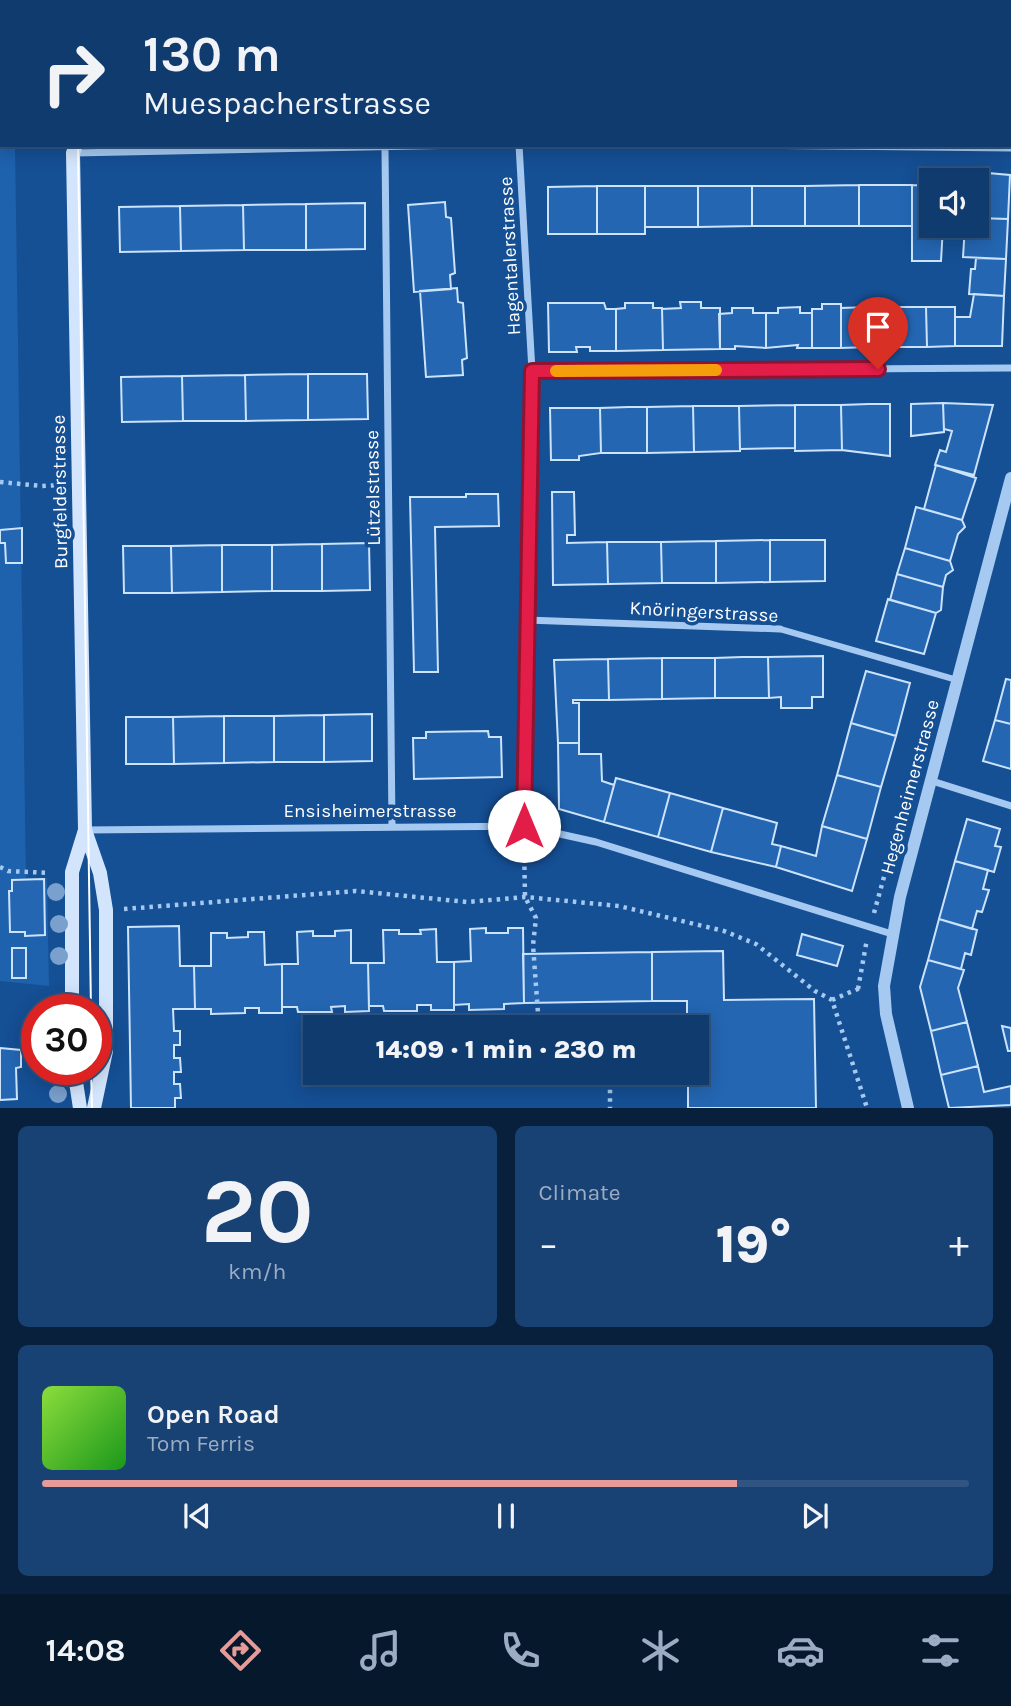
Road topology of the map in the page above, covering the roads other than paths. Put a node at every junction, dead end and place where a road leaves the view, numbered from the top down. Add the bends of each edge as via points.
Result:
1 (424, 147) edge
2 (519, 147) edge
3 (923, 147) edge
4 (73, 148) edge
5 (1011, 148) edge
6 (385, 149) junction
7 (1011, 368) edge
8 (532, 371) junction
9 (1011, 478) edge
10 (526, 620) junction
11 (780, 629) joint
12 (959, 681) junction
13 (932, 781) junction
14 (1011, 806) edge
15 (392, 826) junction
16 (524, 826) junction
17 (85, 830) junction
18 (892, 934) junction
19 (72, 994) edge
20 (76, 1085) edge
21 (80, 1108) edge
22 (94, 1108) edge
23 (908, 1108) edge

1 - 6 street
2 - 8 street, Hagentalerstrasse
3 - 5 street
4 - 6 street
4 - 17 main road, Burgfelderstrasse
6 - 15 street, Lützelstrasse
7 - 8 street
8 - 10 street, Hagentalerstrasse
9 - 12 street, Hegenheimerstrasse
10 - 11 street, Knöringerstrasse
10 - 16 street, Hagentalerstrasse
11 - 12 street, Knöringerstrasse
12 - 13 street, Hegenheimerstrasse
13 - 14 street
13 - 18 street, Hegenheimerstrasse
15 - 16 street, Ensisheimerstrasse
15 - 17 street, Ensisheimerstrasse
16 - 18 street, Ensisheimerstrasse via 596,842
17 - 19 main road, Burgfelderstrasse via 72,872
17 - 22 main road, Burgfelderstrasse via 100,873 106,910 106,1051
18 - 23 street, Hegenheimerstrasse via 884,986 886,1014
20 - 21 main road

